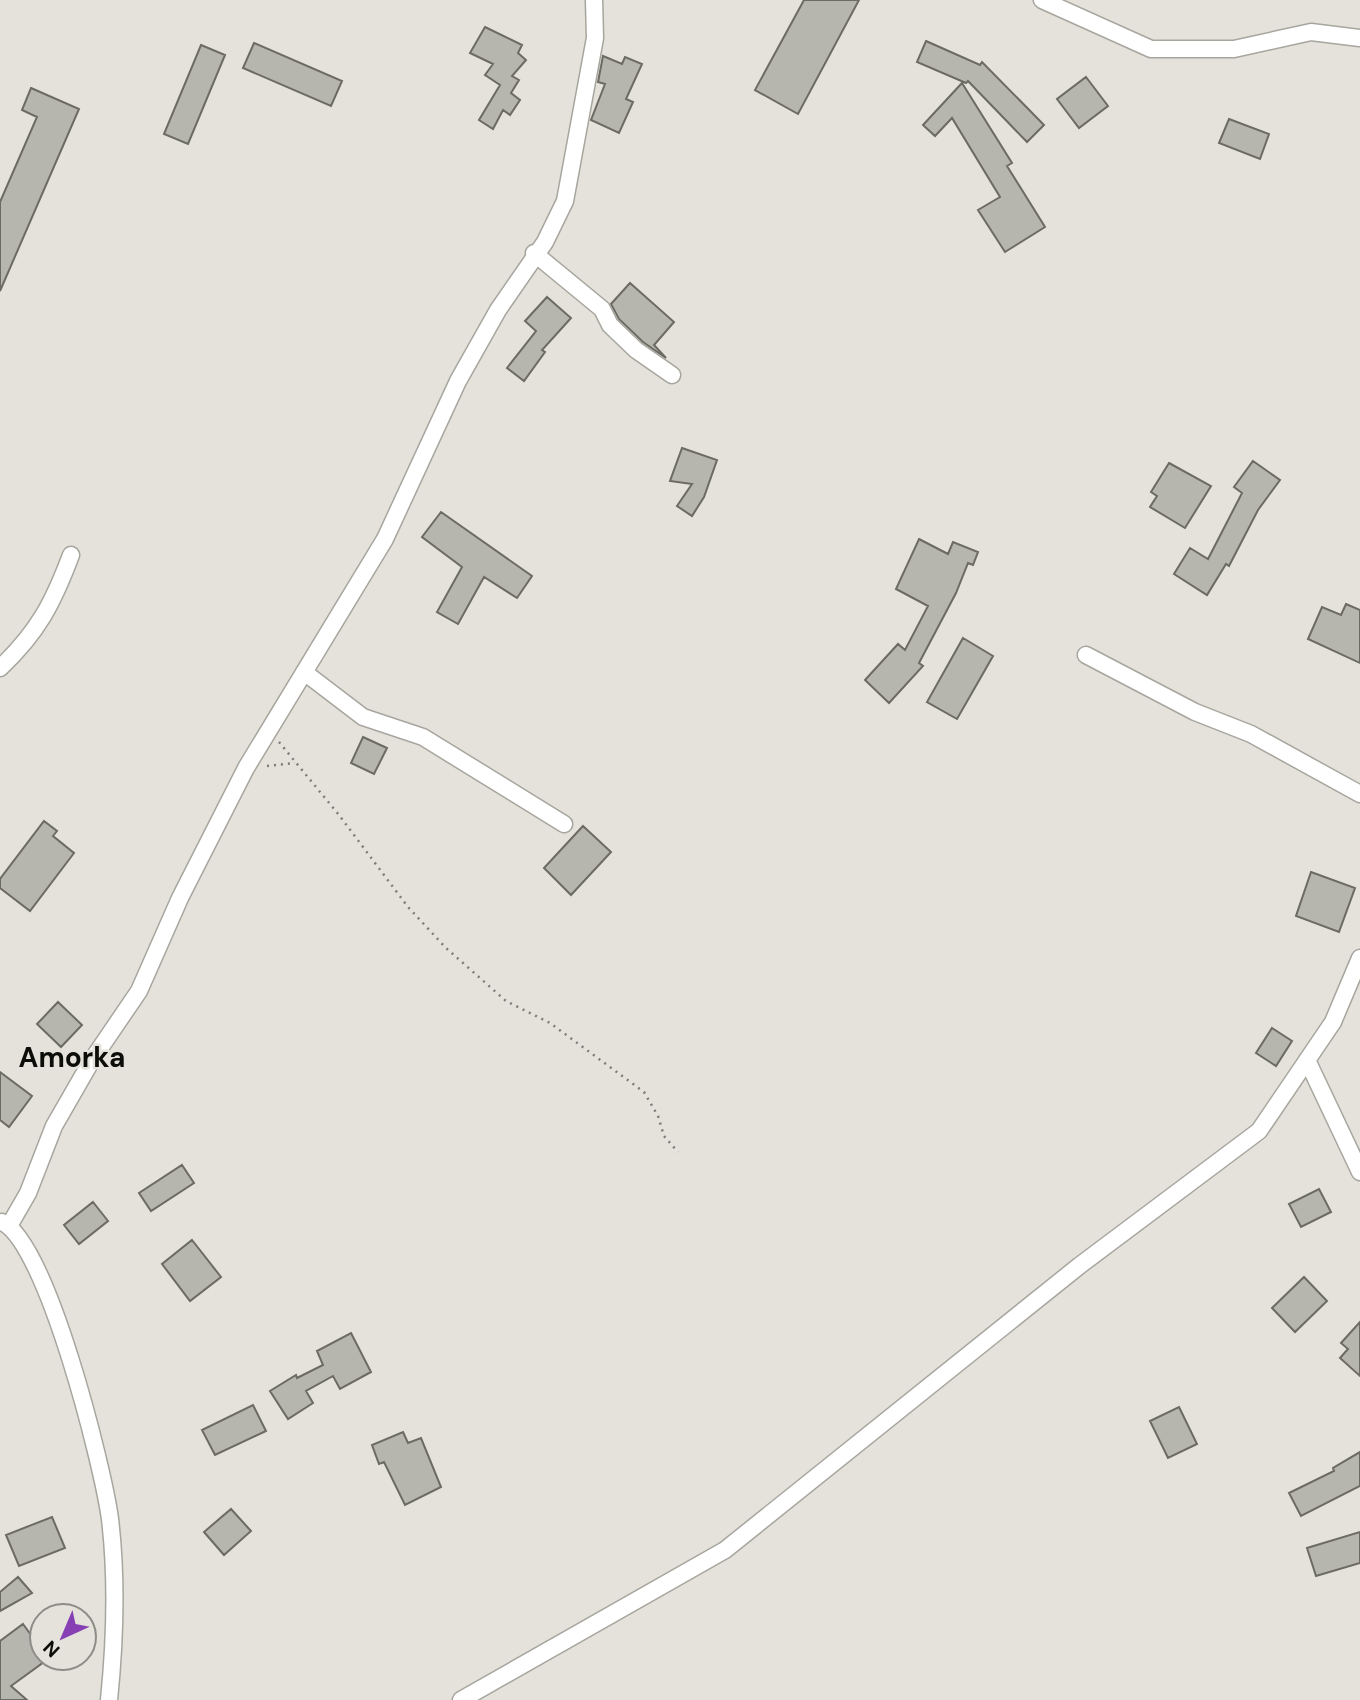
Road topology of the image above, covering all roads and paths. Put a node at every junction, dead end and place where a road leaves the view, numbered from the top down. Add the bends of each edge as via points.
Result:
1 (594, 0) edge
2 (1042, 0) edge
3 (1360, 38) edge
4 (535, 253) junction
5 (672, 375) dead end
6 (71, 555) dead end
7 (1086, 655) dead end
8 (0, 668) edge
9 (304, 672) junction
10 (271, 728) junction
11 (295, 763) junction
12 (246, 768) junction
13 (1360, 794) edge
14 (565, 824) dead end
15 (1360, 958) edge
16 (1307, 1060) junction
17 (678, 1152) dead end
18 (1360, 1172) edge
19 (4, 1224) edge
20 (109, 1700) edge
21 (461, 1700) edge

1 - 4 street via 594,38 565,201
2 - 3 street via 1151,50 1234,49 1311,32
4 - 5 street via 602,309 610,325 636,350
4 - 9 street via 478,346 384,539
6 - 8 street via 51,606 27,642
7 - 13 street via 1195,712 1251,734
9 - 10 street
9 - 14 street via 363,717 423,737
10 - 11 path
10 - 12 street
11 - 12 path
11 - 17 path via 408,907 446,948 506,1001 550,1023 644,1091 664,1136
12 - 19 street via 180,898 139,992 92,1060 54,1126 28,1192
15 - 16 street via 1333,1022
16 - 18 street
16 - 21 street via 1259,1131 1079,1266 725,1550
19 - 20 street via 47,1296 91,1423 110,1520 115,1648

